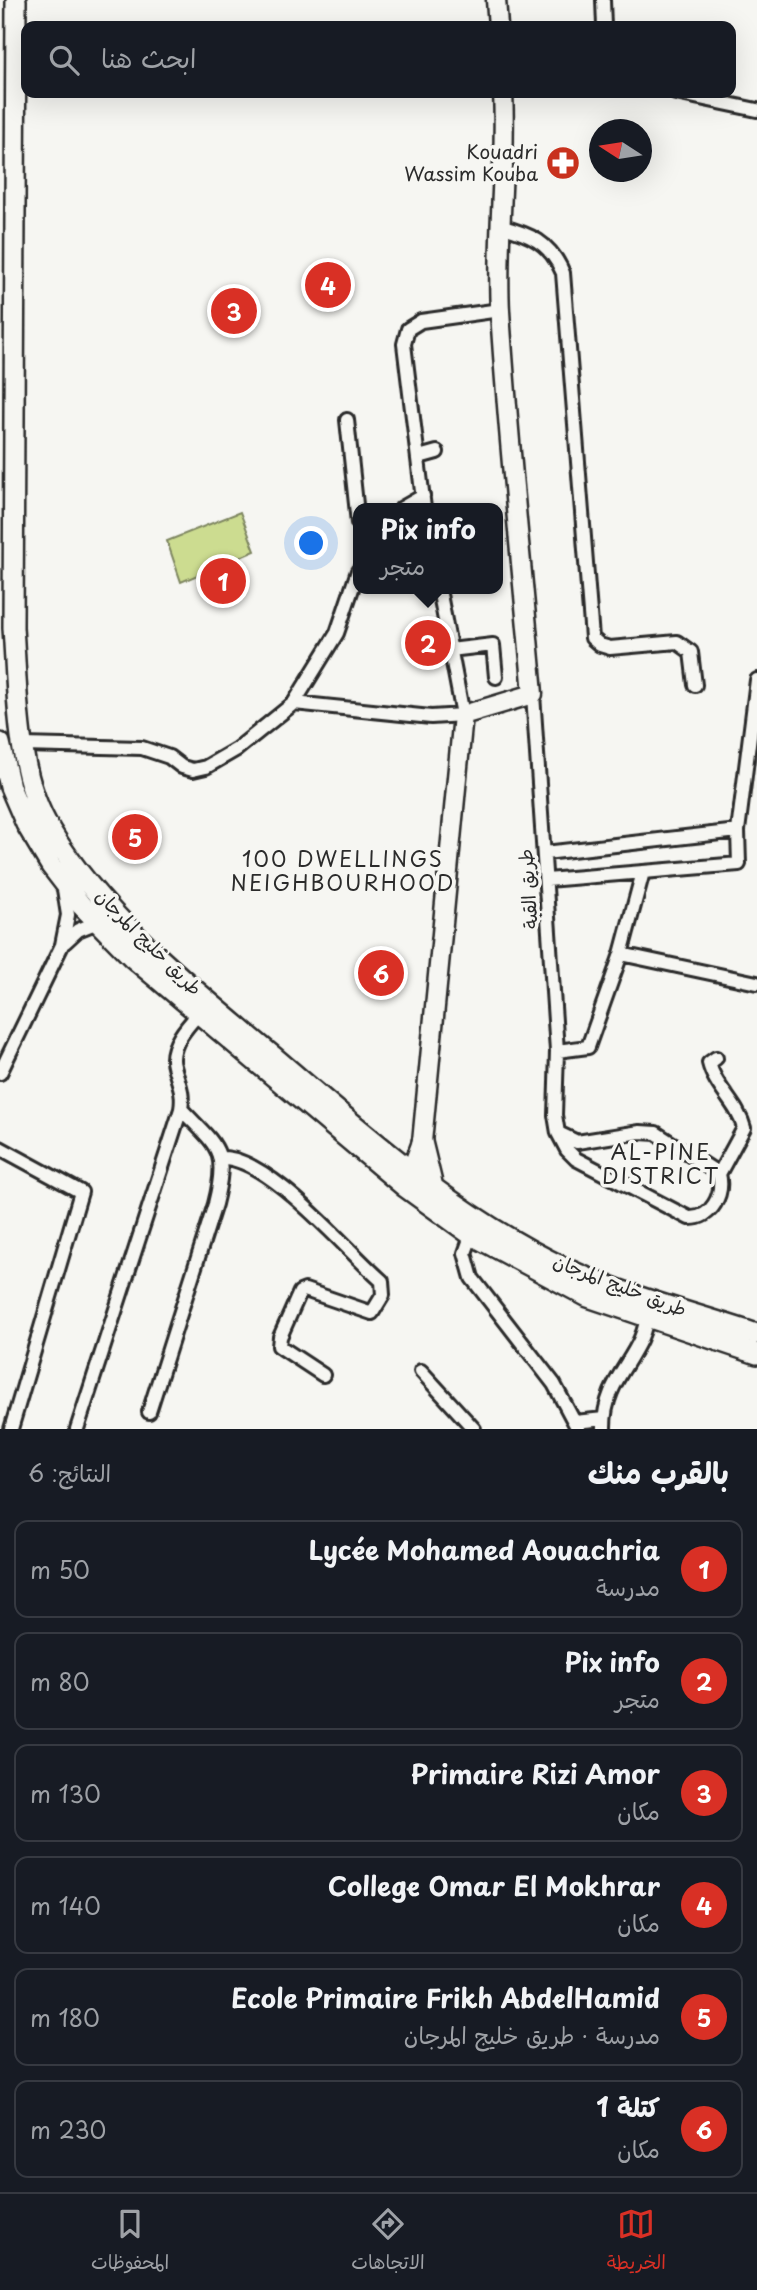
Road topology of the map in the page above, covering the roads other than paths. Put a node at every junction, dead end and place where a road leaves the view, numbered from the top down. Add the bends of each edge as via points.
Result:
1 (496, 0) edge
2 (603, 0) edge
3 (16, 6) edge
4 (498, 21) edge
5 (604, 21) edge
6 (503, 98) edge
7 (700, 98) edge
8 (757, 110) edge
9 (499, 226) junction
10 (500, 310) junction
11 (7, 378) edge
12 (347, 420) dead end
13 (438, 452) dead end
14 (419, 457) junction
15 (424, 502) edge
16 (356, 503) edge
17 (353, 586) edge
18 (440, 594) edge
19 (7, 628) edge
20 (450, 650) junction
21 (496, 677) dead end
22 (757, 680) edge
23 (695, 685) dead end
24 (533, 694) junction
25 (294, 703) junction
26 (463, 715) junction
27 (0, 743) edge
28 (23, 745) junction
29 (5, 788) edge
30 (738, 831) junction
31 (545, 853) junction
32 (78, 868) junction
33 (643, 872) junction
34 (547, 880) junction
35 (62, 881) junction
36 (97, 922) junction
37 (62, 945) junction
38 (621, 954) junction
39 (757, 983) edge
40 (204, 1008) junction
41 (557, 1051) junction
42 (716, 1058) dead end
43 (0, 1073) edge
44 (181, 1108) junction
45 (558, 1133) junction
46 (422, 1142) junction
47 (0, 1148) edge
48 (222, 1158) junction
49 (395, 1158) junction
50 (719, 1174) junction
51 (409, 1180) junction
52 (433, 1186) junction
53 (475, 1227) junction
54 (647, 1298) junction
55 (647, 1319) junction
56 (757, 1334) edge
57 (757, 1354) edge
58 (421, 1371) dead end
59 (323, 1375) dead end
60 (149, 1412) dead end
61 (604, 1424) edge
62 (577, 1425) edge
63 (10, 1429) edge
64 (77, 1429) edge
65 (474, 1429) edge

1 - 4 street
2 - 5 street
3 - 11 main road, طريق خليج المرجان
6 - 9 street via 505,162
7 - 8 street
9 - 10 street
9 - 23 street via 534,236 551,251 563,273 592,638 610,648 677,642 691,652
10 - 14 street via 421,321 408,329 404,344
10 - 24 street
11 - 19 main road, طريق خليج المرجان
12 - 16 street
13 - 14 street
14 - 15 street
17 - 25 street via 337,633
18 - 20 street
19 - 28 main road, طريق خليج المرجان
20 - 21 street via 493,645
20 - 26 street
22 - 30 street
24 - 26 street
24 - 31 street, طريق القبة
25 - 26 street via 431,717
25 - 28 street via 237,750 193,770 142,748
26 - 46 street
27 - 29 main road, طريق خليج المرجان
28 - 32 main road, طريق خليج المرجان via 29,779 50,830
29 - 35 main road, طريق خليج المرجان
30 - 31 street
30 - 33 street via 739,864
31 - 34 street, طريق القبة
32 - 35 main road
32 - 40 main road, طريق خليج المرجان via 110,909
33 - 34 street
33 - 38 street
34 - 41 street, طريق القبة
35 - 36 main road, طريق خليج المرجان
35 - 37 street via 68,915
36 - 37 street via 78,930
36 - 40 main road, طريق خليج المرجان
37 - 43 street
38 - 39 street
38 - 41 street via 588,1047
40 - 44 street via 172,1056 184,1091
40 - 49 main road, طريق خليج المرجان
40 - 51 main road, طريق خليج المرجان
41 - 45 street, طريق القبة
42 - 50 street via 709,1063 711,1073 744,1128
44 - 48 street
44 - 64 street
45 - 50 street via 587,1142 656,1133
45 - 50 street via 576,1159 690,1218 708,1213 719,1194
46 - 49 main road via 411,1153
46 - 51 street
46 - 52 main road
47 - 63 street via 81,1192
48 - 59 street via 240,1161 268,1176 382,1281 383,1295 372,1313 300,1292 279,1346
48 - 60 street via 215,1204
49 - 51 main road, طريق خليج المرجان
51 - 52 main road, طريق خليج المرجان
51 - 53 main road, طريق خليج المرجان
52 - 53 main road, طريق خليج المرجان
53 - 54 main road, طريق خليج المرجان via 567,1269
53 - 55 main road, طريق خليج المرجان via 587,1297
53 - 62 street via 466,1262 472,1278 554,1384
54 - 55 street
54 - 56 main road, طريق خليج المرجان
55 - 57 main road, طريق خليج المرجان
55 - 61 street via 644,1336 611,1388
58 - 65 street
61 - 62 street

